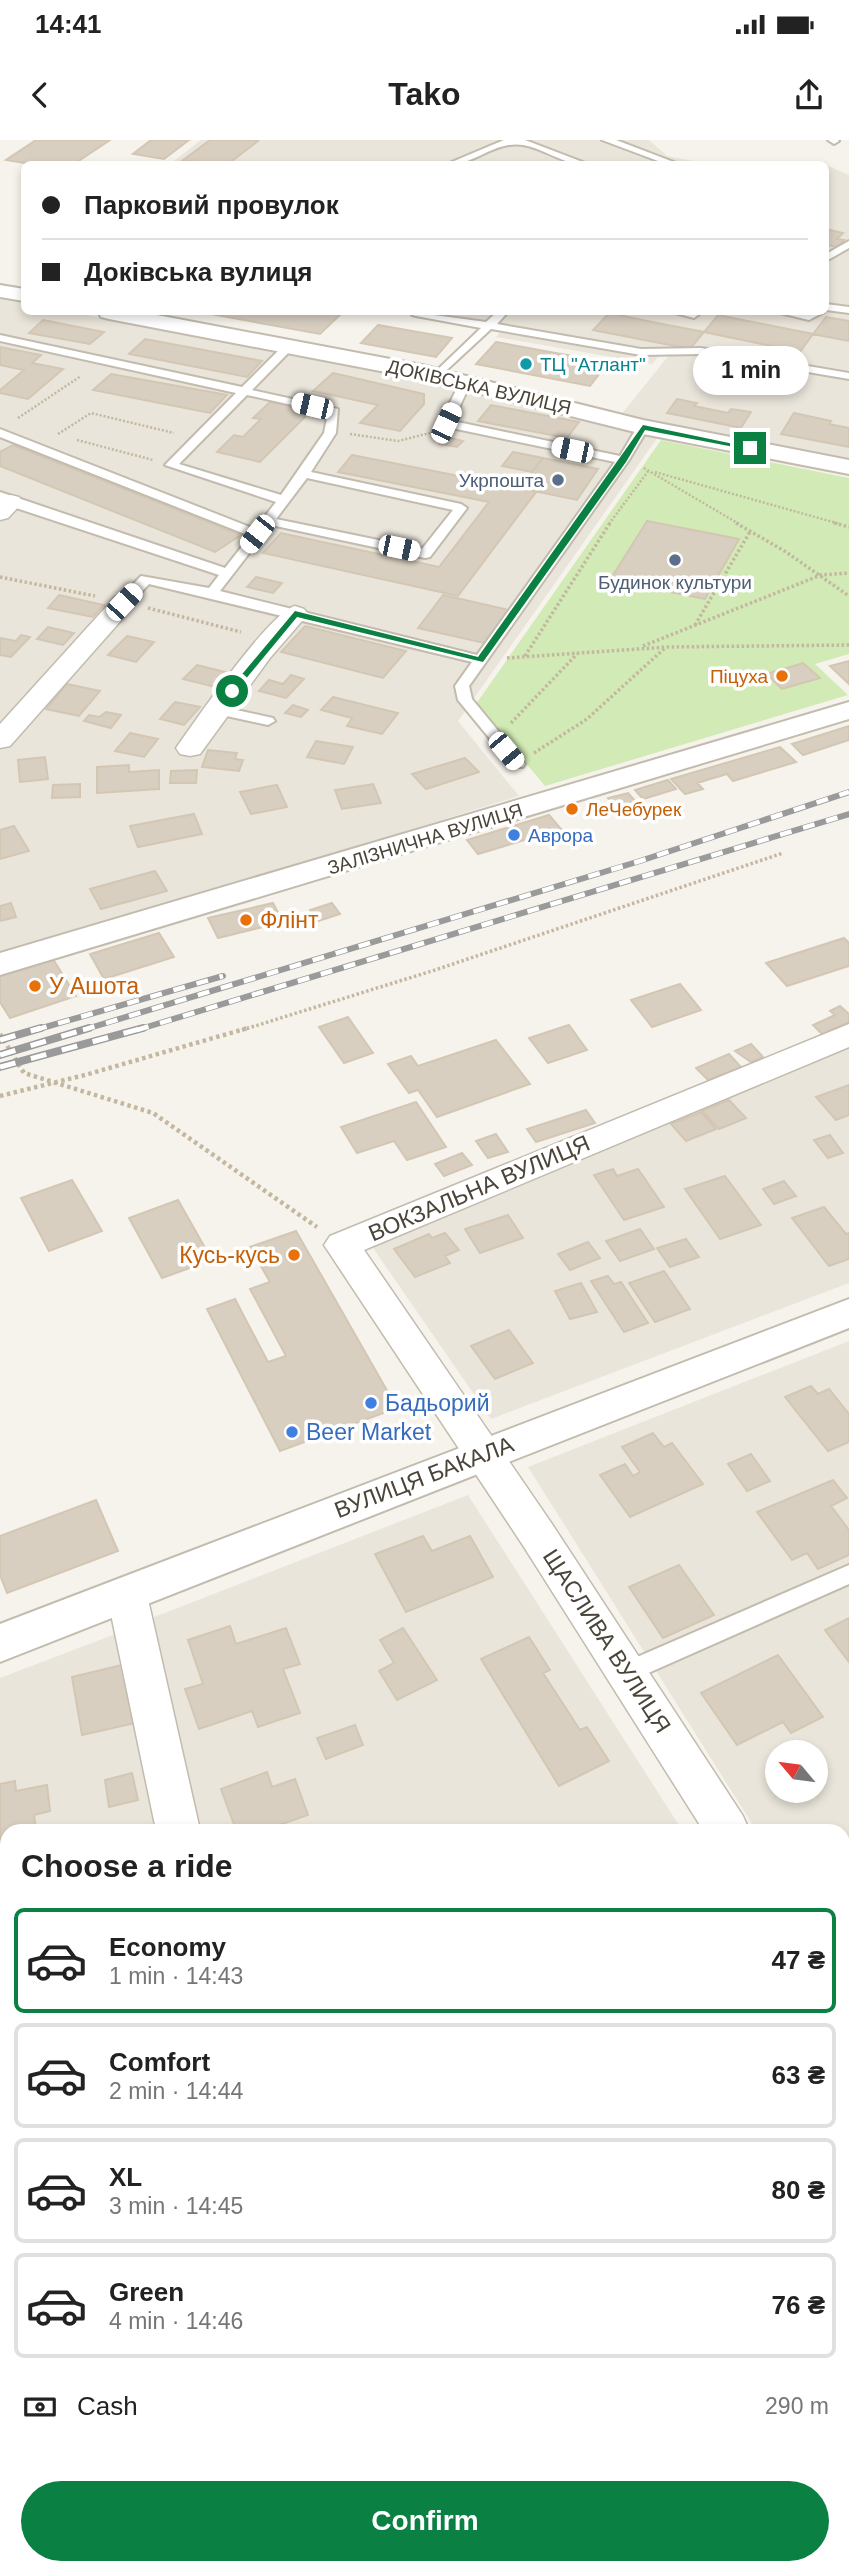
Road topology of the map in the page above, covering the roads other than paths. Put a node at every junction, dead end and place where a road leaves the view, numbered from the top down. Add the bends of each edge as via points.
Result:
1 (607, 140) edge
2 (662, 160) junction
3 (460, 161) edge
4 (575, 161) edge
5 (659, 161) edge
6 (665, 161) edge
7 (849, 244) edge
8 (829, 256) edge
9 (0, 291) edge
10 (21, 294) edge
11 (829, 307) edge
12 (849, 310) edge
13 (125, 315) edge
14 (427, 315) edge
15 (499, 315) edge
16 (488, 326) junction
17 (0, 338) edge
18 (289, 346) junction
19 (437, 376) junction
20 (849, 376) edge
21 (465, 382) junction
22 (245, 390) junction
23 (0, 433) edge
24 (638, 437) junction
25 (623, 460) junction
26 (849, 467) edge
27 (304, 474) junction
28 (284, 500) junction
29 (4, 504) edge
30 (268, 521) junction
31 (257, 534) junction
32 (227, 573) junction
33 (212, 593) junction
34 (124, 602) joint
35 (295, 614) junction
36 (480, 660) junction
37 (218, 710) junction
38 (849, 710) edge
39 (268, 721) dead end
40 (0, 740) edge
41 (190, 748) dead end
42 (518, 764) road end
43 (0, 964) edge
44 (849, 1035) edge
45 (849, 1313) edge
46 (485, 1453) junction
47 (849, 1574) edge
48 (127, 1595) junction
49 (0, 1643) edge
50 (629, 1671) junction
51 (177, 1824) edge
52 (723, 1824) edge

1 - 2 lane
2 - 5 lane
2 - 6 lane
3 - 4 lane via 507,142 522,142
7 - 8 lane
9 - 10 street
11 - 12 lane
13 - 18 street, ДОКІВСЬКА ВУЛИЦЯ
14 - 16 lane
15 - 16 lane
16 - 19 lane
16 - 20 lane via 641,352 701,351
17 - 22 lane
18 - 19 street, ДОКІВСЬКА ВУЛИЦЯ
18 - 22 lane
19 - 21 street, ДОКІВСЬКА ВУЛИЦЯ
21 - 24 street, ДОКІВСЬКА ВУЛИЦЯ
21 - 25 lane via 446,423
22 - 27 lane via 334,411 330,433
22 - 28 lane via 171,465
23 - 31 lane
24 - 25 lane
24 - 26 street, ДОКІВСЬКА ВУЛИЦЯ
25 - 36 lane
27 - 28 lane
27 - 30 lane via 461,508 425,554
28 - 30 lane
29 - 32 lane
30 - 31 lane
31 - 32 lane
32 - 33 lane
33 - 34 lane via 146,579
33 - 35 lane
34 - 40 street
35 - 36 lane
35 - 37 street
36 - 42 lane via 462,686 465,700
37 - 39 lane
37 - 41 street
38 - 43 street, ЗАЛІЗНИЧНА ВУЛИЦЯ
44 - 46 street, ВОКЗАЛЬНА ВУЛИЦЯ via 342,1245
45 - 46 street, ВУЛИЦЯ БАКАЛА
46 - 48 street, ВУЛИЦЯ БАКАЛА
46 - 50 street, ЩАСЛИВА ВУЛИЦЯ
47 - 50 lane
48 - 49 street, ВУЛИЦЯ БАКАЛА
48 - 51 street
50 - 52 street, ЩАСЛИВА ВУЛИЦЯ

